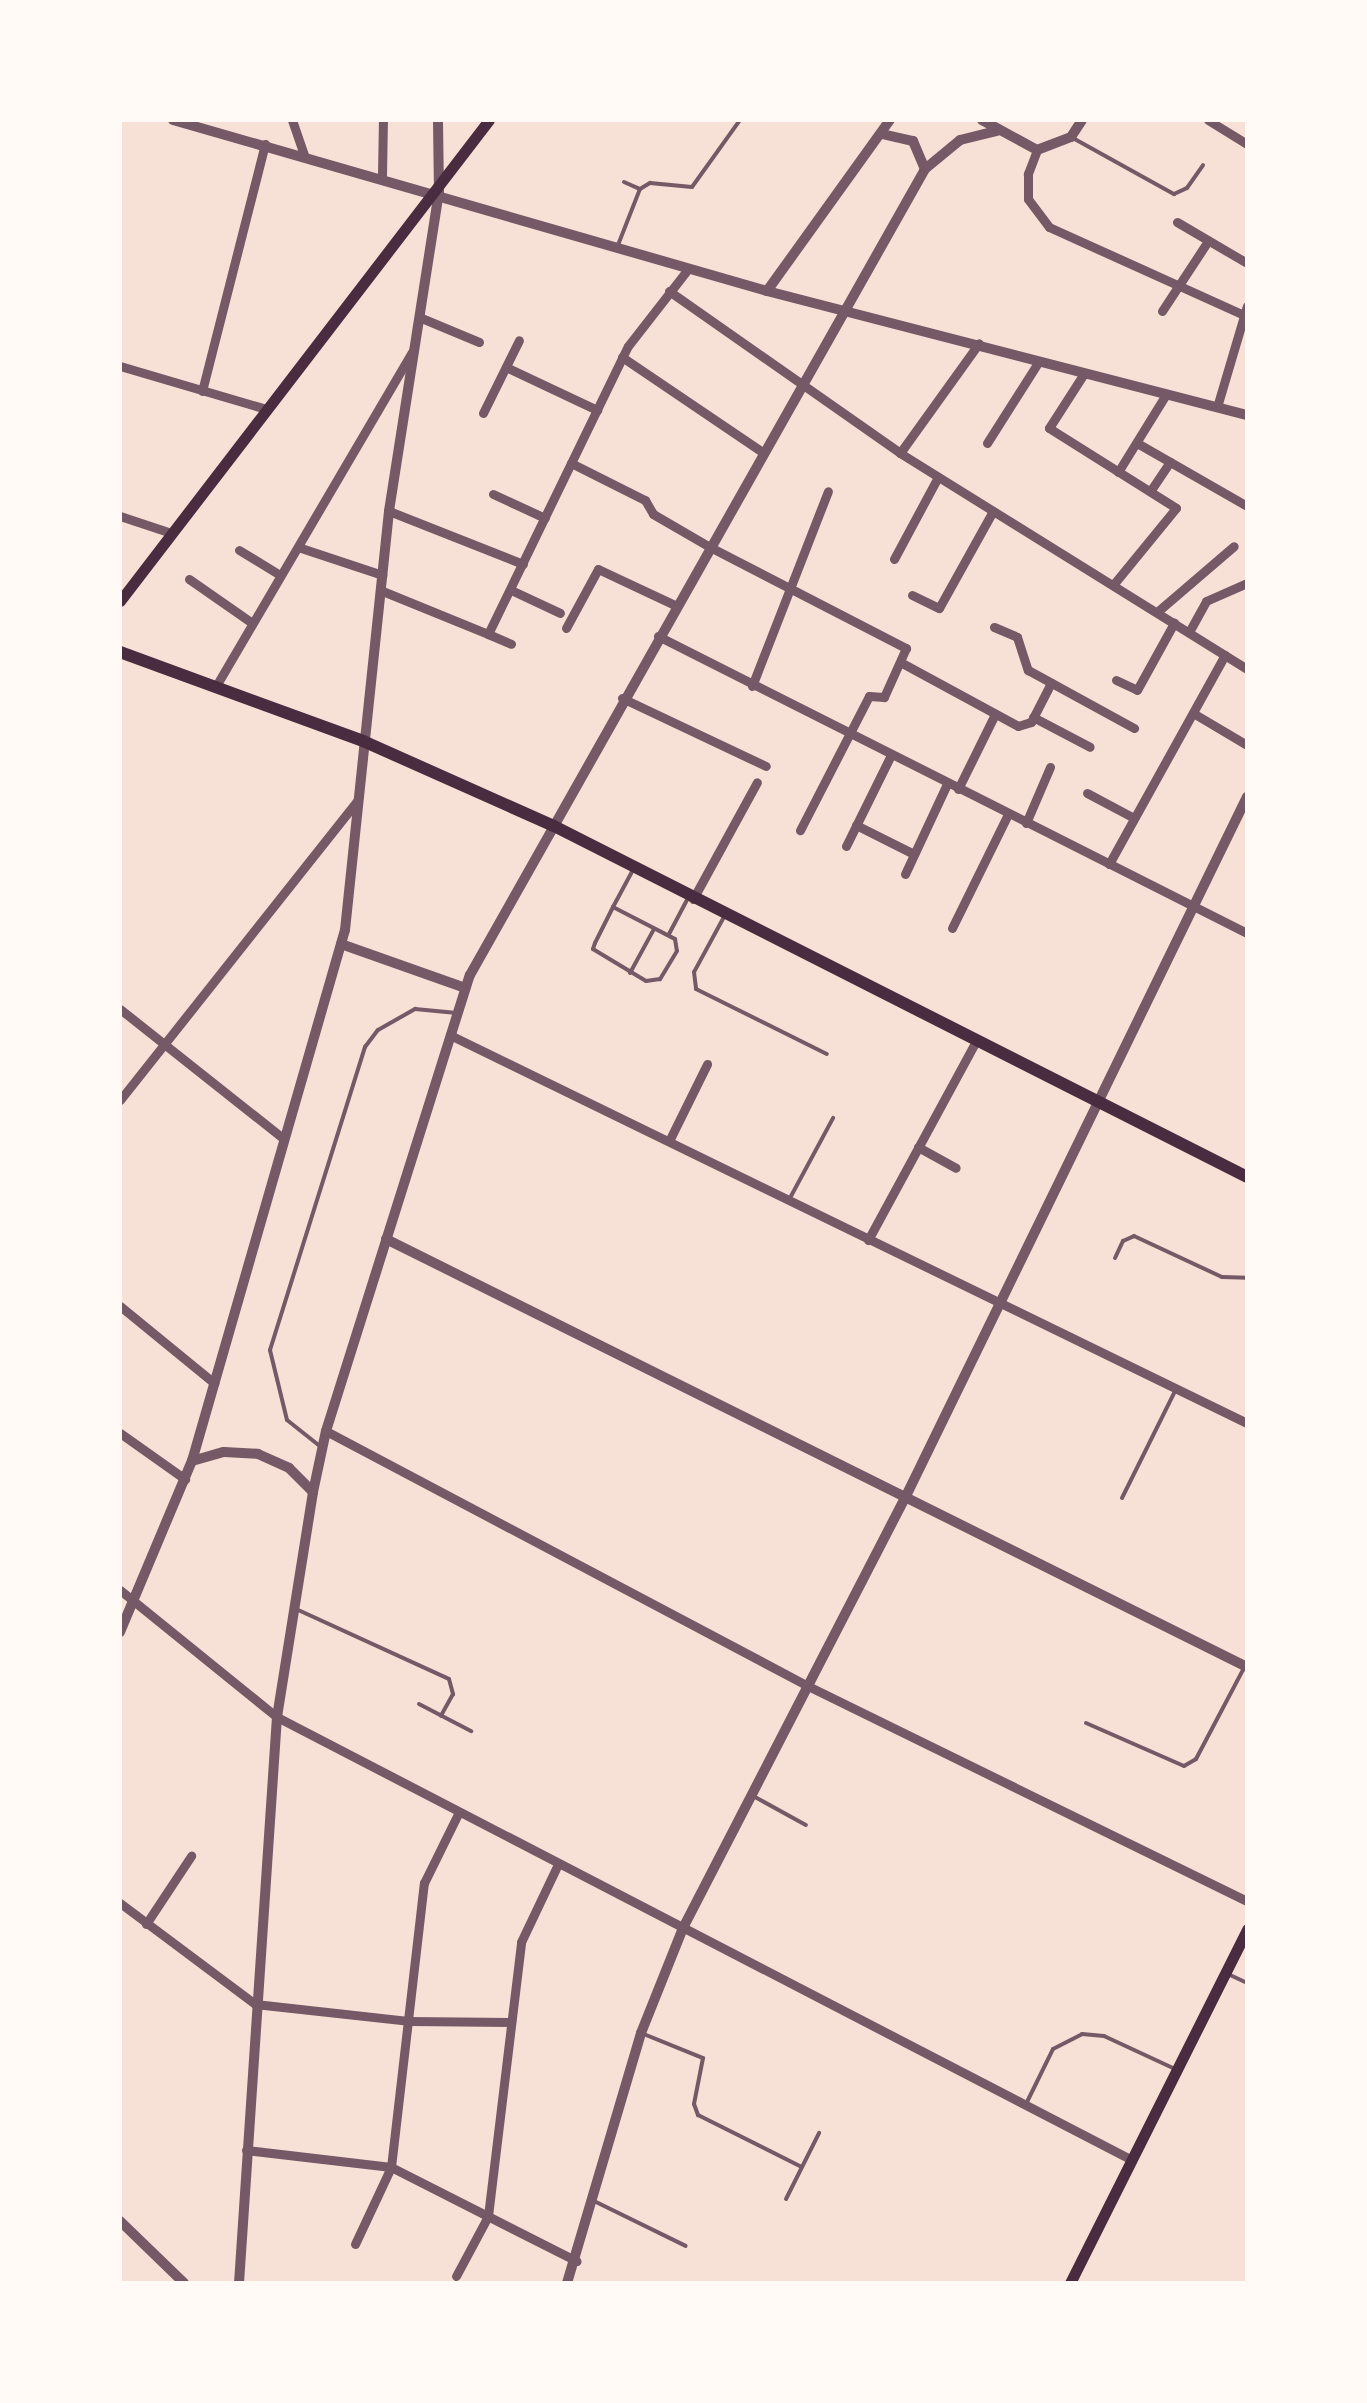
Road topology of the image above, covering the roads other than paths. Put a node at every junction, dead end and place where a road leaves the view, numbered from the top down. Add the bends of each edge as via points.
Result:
1 (173, 120) edge
2 (292, 120) edge
3 (383, 120) edge
4 (438, 120) edge
5 (489, 120) edge
6 (740, 120) edge
7 (890, 120) edge
8 (982, 120) edge
9 (1082, 120) edge
10 (1208, 120) edge
11 (997, 131) junction
12 (882, 134) junction
13 (1071, 138) junction
14 (265, 144) junction
15 (1247, 144) edge
16 (1037, 150) junction
17 (304, 154) junction
18 (1203, 166) dead end
19 (925, 170) junction
20 (382, 175) junction
21 (624, 182) dead end
22 (640, 189) junction
23 (439, 193) junction
24 (1177, 222) dead end
25 (1208, 241) junction
26 (616, 249) junction
27 (1247, 263) edge
28 (688, 269) junction
29 (1178, 287) junction
30 (669, 291) junction
31 (767, 292) junction
32 (1162, 310) dead end
33 (1245, 310) edge
34 (840, 311) junction
35 (419, 317) junction
36 (519, 340) dead end
37 (479, 342) dead end
38 (979, 343) junction
39 (414, 350) junction
40 (622, 357) junction
41 (1040, 361) junction
42 (120, 366) edge
43 (506, 367) junction
44 (1083, 375) junction
45 (801, 386) junction
46 (202, 390) junction
47 (1165, 396) junction
48 (1217, 406) junction
49 (266, 409) junction
50 (596, 410) junction
51 (484, 413) dead end
52 (1247, 415) edge
53 (987, 443) dead end
54 (1137, 443) junction
55 (760, 450) junction
56 (900, 453) junction
57 (1170, 462) junction
58 (572, 463) junction
59 (1118, 472) junction
60 (938, 477) junction
61 (828, 490) dead end
62 (1151, 490) junction
63 (493, 494) dead end
64 (1247, 506) edge
65 (389, 511) junction
66 (993, 511) junction
67 (120, 516) edge
68 (545, 518) junction
69 (171, 533) junction
70 (298, 546) junction
71 (708, 546) junction
72 (1234, 546) dead end
73 (239, 550) dead end
74 (894, 559) dead end
75 (524, 564) junction
76 (280, 575) junction
77 (382, 575) junction
78 (188, 579) dead end
79 (1247, 583) edge
80 (1113, 585) junction
81 (786, 588) junction
82 (380, 590) junction
83 (511, 590) junction
84 (912, 594) dead end
85 (120, 601) edge
86 (675, 604) junction
87 (1157, 612) junction
88 (560, 613) dead end
89 (252, 623) junction
90 (1174, 623) junction
91 (994, 627) dead end
92 (566, 628) dead end
93 (1190, 632) junction
94 (488, 634) junction
95 (658, 636) junction
96 (511, 644) dead end
97 (120, 652) edge
98 (1225, 655) junction
99 (902, 663) junction
100 (1247, 668) edge
101 (1116, 680) dead end
102 (1051, 683) junction
103 (216, 686) junction
104 (752, 686) junction
105 (622, 698) junction
106 (1193, 713) junction
107 (995, 714) junction
108 (1033, 718) junction
109 (1134, 728) dead end
110 (850, 735) junction
111 (363, 741) junction
112 (1247, 745) edge
113 (1090, 746) dead end
114 (890, 756) junction
115 (766, 766) dead end
116 (1050, 767) dead end
117 (757, 782) dead end
118 (947, 784) junction
119 (958, 790) junction
120 (1086, 794) dead end
121 (1247, 797) edge
122 (358, 800) junction
123 (1008, 814) junction
124 (1134, 818) junction
125 (1026, 823) junction
126 (552, 825) junction
127 (856, 825) junction
128 (800, 830) dead end
129 (846, 846) dead end
130 (914, 854) junction
131 (1109, 864) junction
132 (634, 868) junction
133 (905, 874) dead end
134 (691, 898) junction
135 (1192, 906) junction
136 (614, 908) junction
137 (724, 915) junction
138 (655, 927) junction
139 (952, 928) dead end
140 (670, 934) junction
141 (1247, 934) edge
142 (340, 944) junction
143 (630, 973) junction
144 (465, 988) junction
145 (120, 1010) edge
146 (457, 1013) junction
147 (450, 1035) junction
148 (976, 1041) junction
149 (164, 1044) junction
150 (828, 1054) dead end
151 (708, 1064) dead end
152 (120, 1100) edge
153 (1096, 1101) junction
154 (833, 1118) dead end
155 (283, 1138) junction
156 (669, 1141) junction
157 (918, 1147) junction
158 (956, 1168) dead end
159 (1247, 1177) edge
160 (789, 1200) junction
161 (386, 1239) junction
162 (868, 1240) junction
163 (1115, 1258) dead end
164 (1247, 1278) edge
165 (996, 1302) junction
166 (120, 1306) edge
167 (214, 1383) junction
168 (1176, 1388) junction
169 (1247, 1423) edge
170 (326, 1431) junction
171 (120, 1433) edge
172 (322, 1448) junction
173 (192, 1462) junction
174 (185, 1479) junction
175 (313, 1492) junction
176 (906, 1496) junction
177 (1122, 1498) dead end
178 (120, 1590) edge
179 (136, 1602) junction
180 (296, 1609) junction
181 (120, 1632) edge
182 (1246, 1666) edge
183 (808, 1686) junction
184 (419, 1704) dead end
185 (442, 1716) junction
186 (277, 1717) junction
187 (1086, 1723) dead end
188 (471, 1731) dead end
189 (751, 1795) junction
190 (459, 1812) junction
191 (806, 1825) dead end
192 (191, 1856) dead end
193 (558, 1864) junction
194 (1247, 1901) edge
195 (120, 1904) edge
196 (146, 1924) junction
197 (683, 1928) junction
198 (1247, 1929) edge
199 (1226, 1973) junction
200 (1247, 1983) edge
201 (255, 2004) junction
202 (408, 2021) junction
203 (510, 2022) junction
204 (641, 2033) junction
205 (1177, 2070) junction
206 (1025, 2104) junction
207 (820, 2132) dead end
208 (246, 2150) junction
209 (1132, 2160) junction
210 (391, 2166) junction
211 (802, 2167) junction
212 (786, 2199) dead end
213 (594, 2201) junction
214 (488, 2216) junction
215 (120, 2220) edge
216 (355, 2244) dead end
217 (686, 2246) dead end
218 (576, 2262) junction
219 (456, 2276) dead end
220 (184, 2283) edge
221 (239, 2283) edge
222 (567, 2283) edge
223 (1070, 2283) edge

1 - 14 street
2 - 17 street
3 - 20 street
4 - 23 street
5 - 23 main road
6 - 22 lane via 692,186 650,183
7 - 12 street
8 - 11 street
9 - 13 street
10 - 15 street
11 - 16 street
11 - 19 street via 960,140
12 - 19 street via 912,141
12 - 31 street
13 - 16 street
13 - 18 lane via 1174,194
14 - 17 street
14 - 46 street
16 - 29 street via 1028,198 1049,227
17 - 20 street
19 - 34 street
20 - 23 street
21 - 22 lane
22 - 26 lane
23 - 26 street
23 - 35 street
23 - 49 main road
24 - 25 street
25 - 27 street
25 - 29 street
26 - 28 street
28 - 30 street
28 - 31 street
29 - 32 street
29 - 33 street
30 - 40 street
30 - 45 street
31 - 34 street
33 - 48 street
34 - 38 street
34 - 45 street
35 - 37 street
35 - 39 street
36 - 43 street
38 - 41 street
38 - 56 street
39 - 65 street
39 - 70 street
40 - 50 street
40 - 55 street
41 - 44 street
41 - 53 street
42 - 46 street
43 - 50 street
43 - 51 street
44 - 47 street
44 - 59 street via 1049,428
45 - 55 street
45 - 56 street
46 - 49 street
47 - 48 street
47 - 54 street
48 - 52 street
49 - 69 main road
50 - 58 street
54 - 57 street
54 - 59 street
55 - 71 street
56 - 60 street
57 - 62 street
57 - 64 street
58 - 68 street
58 - 71 street via 645,500 654,514
59 - 62 street
60 - 66 street
60 - 74 street
61 - 81 street
62 - 80 street via 1176,508
63 - 68 street
65 - 75 street
65 - 77 street
66 - 80 street
66 - 84 street via 939,608
67 - 69 street
68 - 75 street
69 - 85 main road
70 - 76 street
70 - 77 street
71 - 81 street
71 - 86 street
72 - 87 street
73 - 76 street
75 - 83 street
76 - 89 street
77 - 82 street
78 - 89 street
79 - 93 street via 1206,601
80 - 87 street
81 - 99 street via 902,646
81 - 104 street
82 - 94 street
82 - 111 street
83 - 88 street
83 - 94 street
86 - 92 street via 598,569
86 - 95 street
87 - 90 street
89 - 103 street
90 - 93 street
90 - 101 street via 1137,690
91 - 102 street via 1017,637 1028,670
93 - 98 street
94 - 96 street
95 - 104 street
95 - 105 street
97 - 103 main road
98 - 100 street
98 - 106 street
99 - 107 street
99 - 110 street via 884,698 869,696
102 - 108 street
102 - 109 street
103 - 111 main road
104 - 110 street
105 - 115 street
105 - 126 street
106 - 112 street
106 - 124 street
107 - 108 street via 1018,726
107 - 119 street
108 - 113 street
110 - 114 street
110 - 128 street
111 - 122 street
111 - 126 main road
114 - 118 street
114 - 127 street
116 - 125 street
117 - 134 street
118 - 119 street
118 - 130 street
119 - 123 street
120 - 124 street
121 - 135 street
122 - 142 street
122 - 149 street
123 - 125 street
123 - 139 street
124 - 131 street
125 - 131 street
126 - 132 main road
126 - 144 street
127 - 129 street
127 - 130 street
130 - 133 street
131 - 135 street
132 - 134 main road
132 - 136 lane
134 - 137 main road
134 - 140 lane
135 - 141 street
135 - 153 street
136 - 138 lane
136 - 143 lane via 593,949
137 - 148 main road
137 - 150 lane via 694,972 696,989
138 - 140 lane
138 - 143 lane
140 - 143 lane via 677,950 660,979
142 - 144 street
142 - 155 street
144 - 146 street
145 - 149 street
146 - 147 street
146 - 172 lane via 415,1009 365,1047 270,1350 287,1420
147 - 156 street
147 - 161 street
148 - 153 main road
148 - 157 street
149 - 152 street
149 - 155 street
151 - 156 street
153 - 159 main road
153 - 165 street
154 - 160 lane
155 - 167 street
156 - 160 street
157 - 158 street
157 - 162 street
160 - 162 street
161 - 170 street
161 - 176 street
162 - 165 street
163 - 164 lane via 1123,1241 1134,1236 1222,1277
165 - 168 street
165 - 176 street
166 - 167 street
167 - 173 street
168 - 169 street
168 - 177 lane
170 - 172 street
170 - 183 street
171 - 174 street
172 - 175 street
173 - 174 street
173 - 175 street via 224,1452 258,1454 289,1468
174 - 179 street
175 - 180 street
176 - 182 street
176 - 183 street
178 - 179 street
179 - 181 street
179 - 186 street
180 - 185 lane via 449,1679 453,1694
180 - 186 street
182 - 187 lane via 1196,1759 1184,1766
183 - 189 street
183 - 194 street
184 - 185 lane
185 - 188 lane
186 - 190 street
186 - 201 street
189 - 191 lane
189 - 197 street
190 - 193 street
190 - 202 street via 424,1883
192 - 196 street
193 - 197 street
193 - 203 street via 521,1942
195 - 196 street
196 - 201 street
197 - 204 street
197 - 206 street
198 - 199 main road
199 - 200 lane
199 - 205 main road
201 - 202 street
201 - 208 street
202 - 203 street
202 - 210 street
203 - 214 street
204 - 211 lane via 703,2058 698,2114
204 - 213 street
205 - 206 lane via 1104,2036 1082,2034 1054,2049
205 - 209 main road
206 - 209 street
207 - 211 lane
208 - 210 street
208 - 221 street
209 - 223 main road
210 - 214 street
210 - 216 street
211 - 212 lane
213 - 217 lane
213 - 218 street
214 - 218 street
214 - 219 street
215 - 220 street
218 - 222 street

